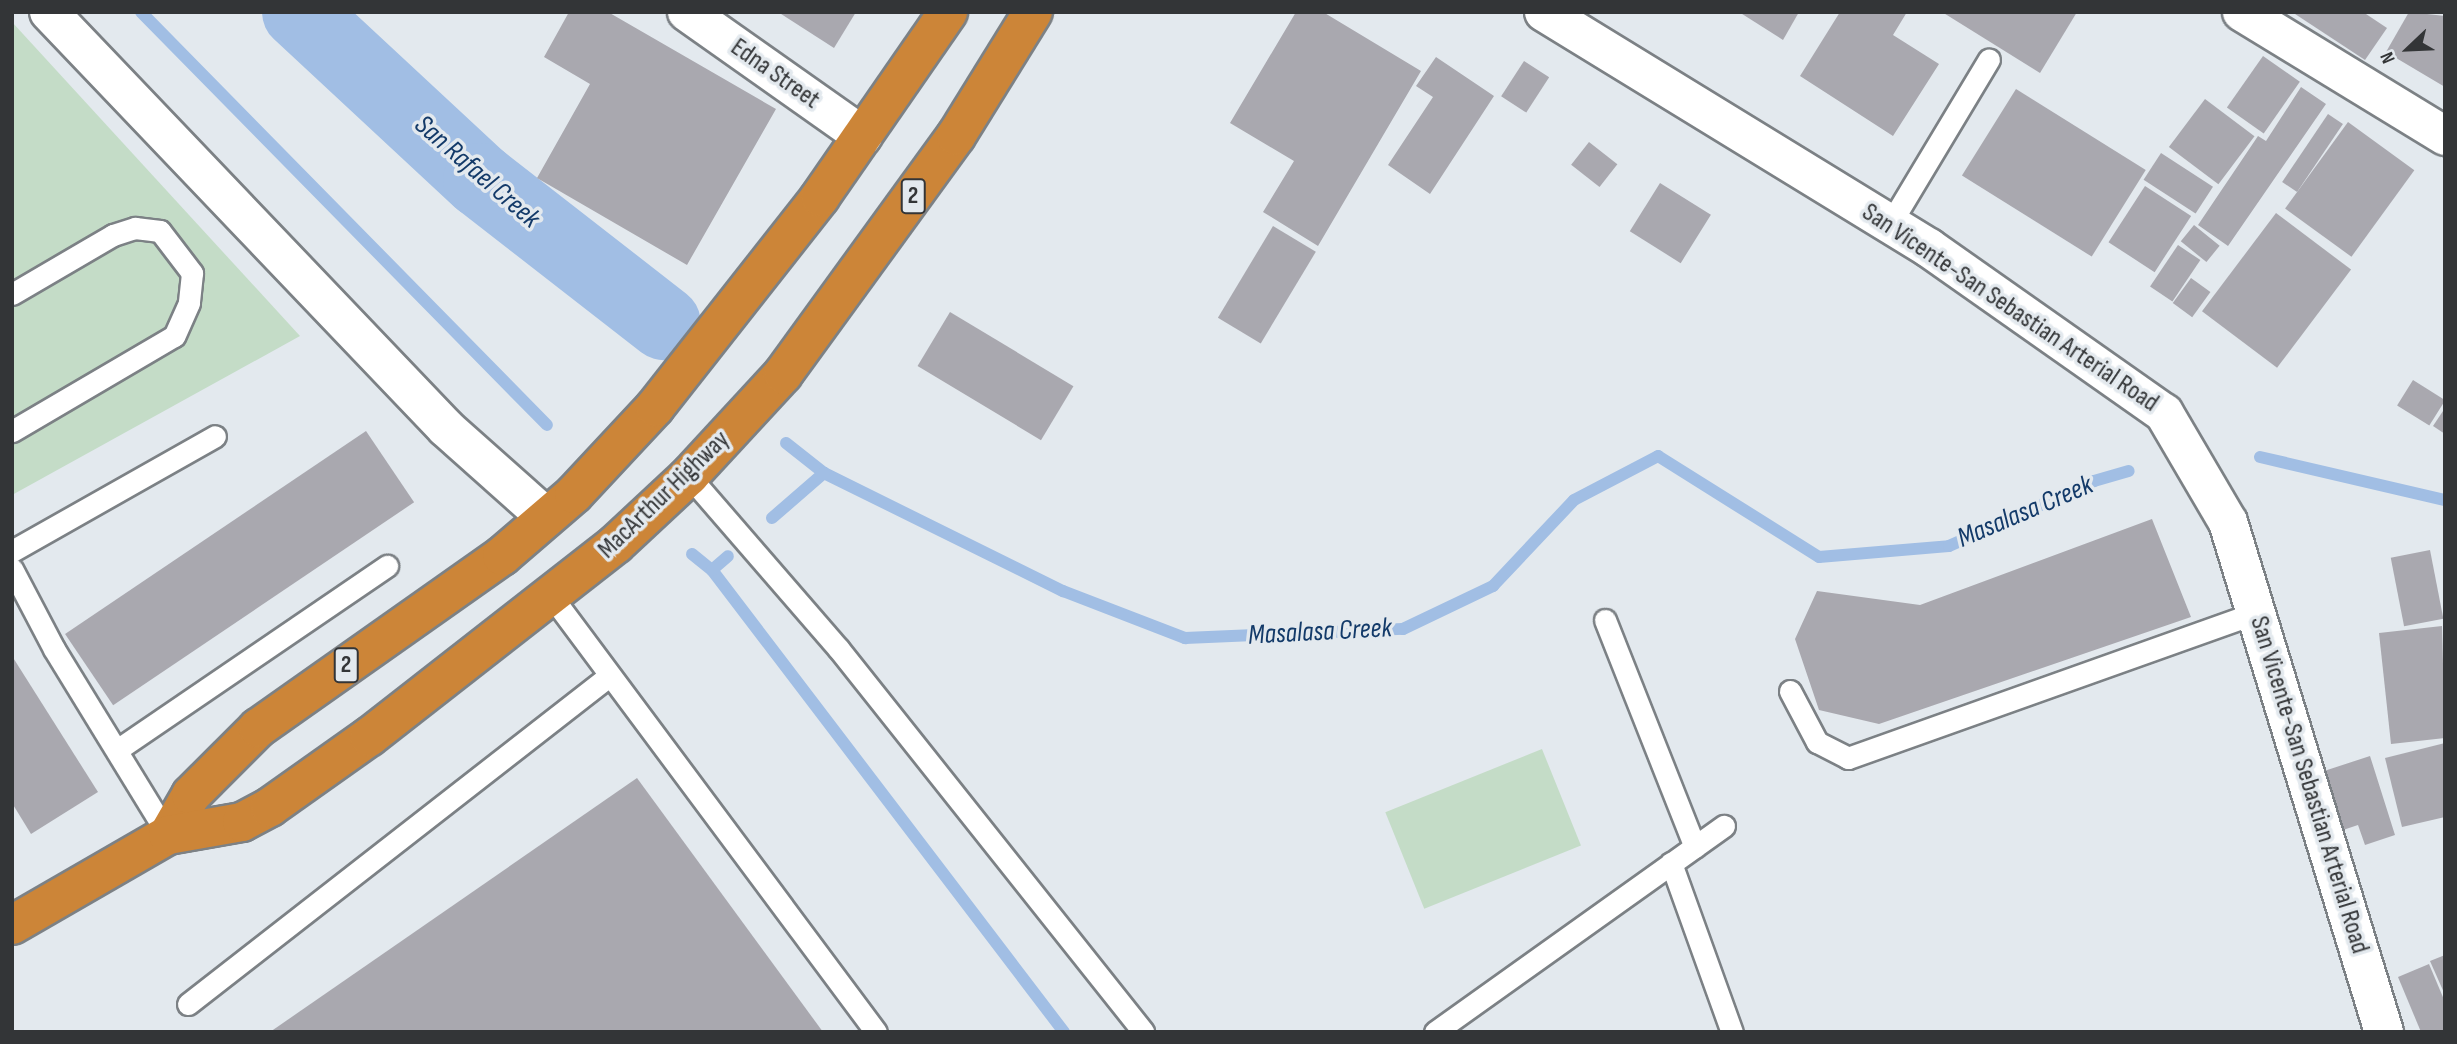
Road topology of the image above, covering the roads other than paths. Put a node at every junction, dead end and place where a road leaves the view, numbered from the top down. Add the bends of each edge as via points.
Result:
1 (49, 12) edge
2 (687, 12) edge
3 (948, 12) edge
4 (1033, 12) edge
5 (1544, 12) edge
6 (2242, 12) edge
7 (1989, 59) dead end
8 (863, 136) junction
9 (2445, 136) edge
10 (1891, 224) junction
11 (12, 295) edge
12 (12, 431) edge
13 (215, 436) dead end
14 (689, 476) junction
15 (546, 517) junction
16 (12, 551) edge
17 (387, 566) dead end
18 (12, 569) edge
19 (552, 597) junction
20 (2256, 614) junction
21 (1605, 620) dead end
22 (609, 676) junction
23 (1790, 691) dead end
24 (117, 750) junction
25 (1724, 826) dead end
26 (168, 835) junction
27 (1695, 847) junction
28 (1671, 863) junction
29 (12, 925) edge
30 (188, 1004) dead end
31 (876, 1032) edge
32 (1143, 1032) edge
33 (1435, 1032) edge
34 (1732, 1032) edge
35 (2385, 1032) edge

1 - 15 street via 446,429
2 - 8 street, Edna Street
3 - 8 highway, 2
4 - 14 highway, MacArthur Highway / 2 via 956,136 808,340
5 - 10 street, San Vicente-San Sebastian Arterial Road
6 - 9 street
7 - 10 lane
8 - 15 highway, 2 via 655,407 575,494
10 - 20 street, San Vicente-San Sebastian Arterial Road via 2164,413 2228,522
11 - 12 lane via 113,235 135,228 160,232 192,273 189,303 174,336
13 - 16 lane
14 - 19 highway, MacArthur Highway / 2
14 - 32 lane via 838,648
15 - 26 highway, 2 via 502,556 258,728 191,795
17 - 24 lane
18 - 24 lane via 54,649
19 - 22 lane
19 - 26 highway, MacArthur Highway / 2 via 270,807 242,822
20 - 23 lane via 1847,758 1816,742
20 - 35 street, San Vicente-San Sebastian Arterial Road
21 - 27 lane
22 - 30 lane
22 - 31 lane
24 - 26 lane
25 - 27 lane
26 - 29 highway, MacArthur Highway / 2
27 - 28 lane
28 - 33 lane
28 - 34 lane

